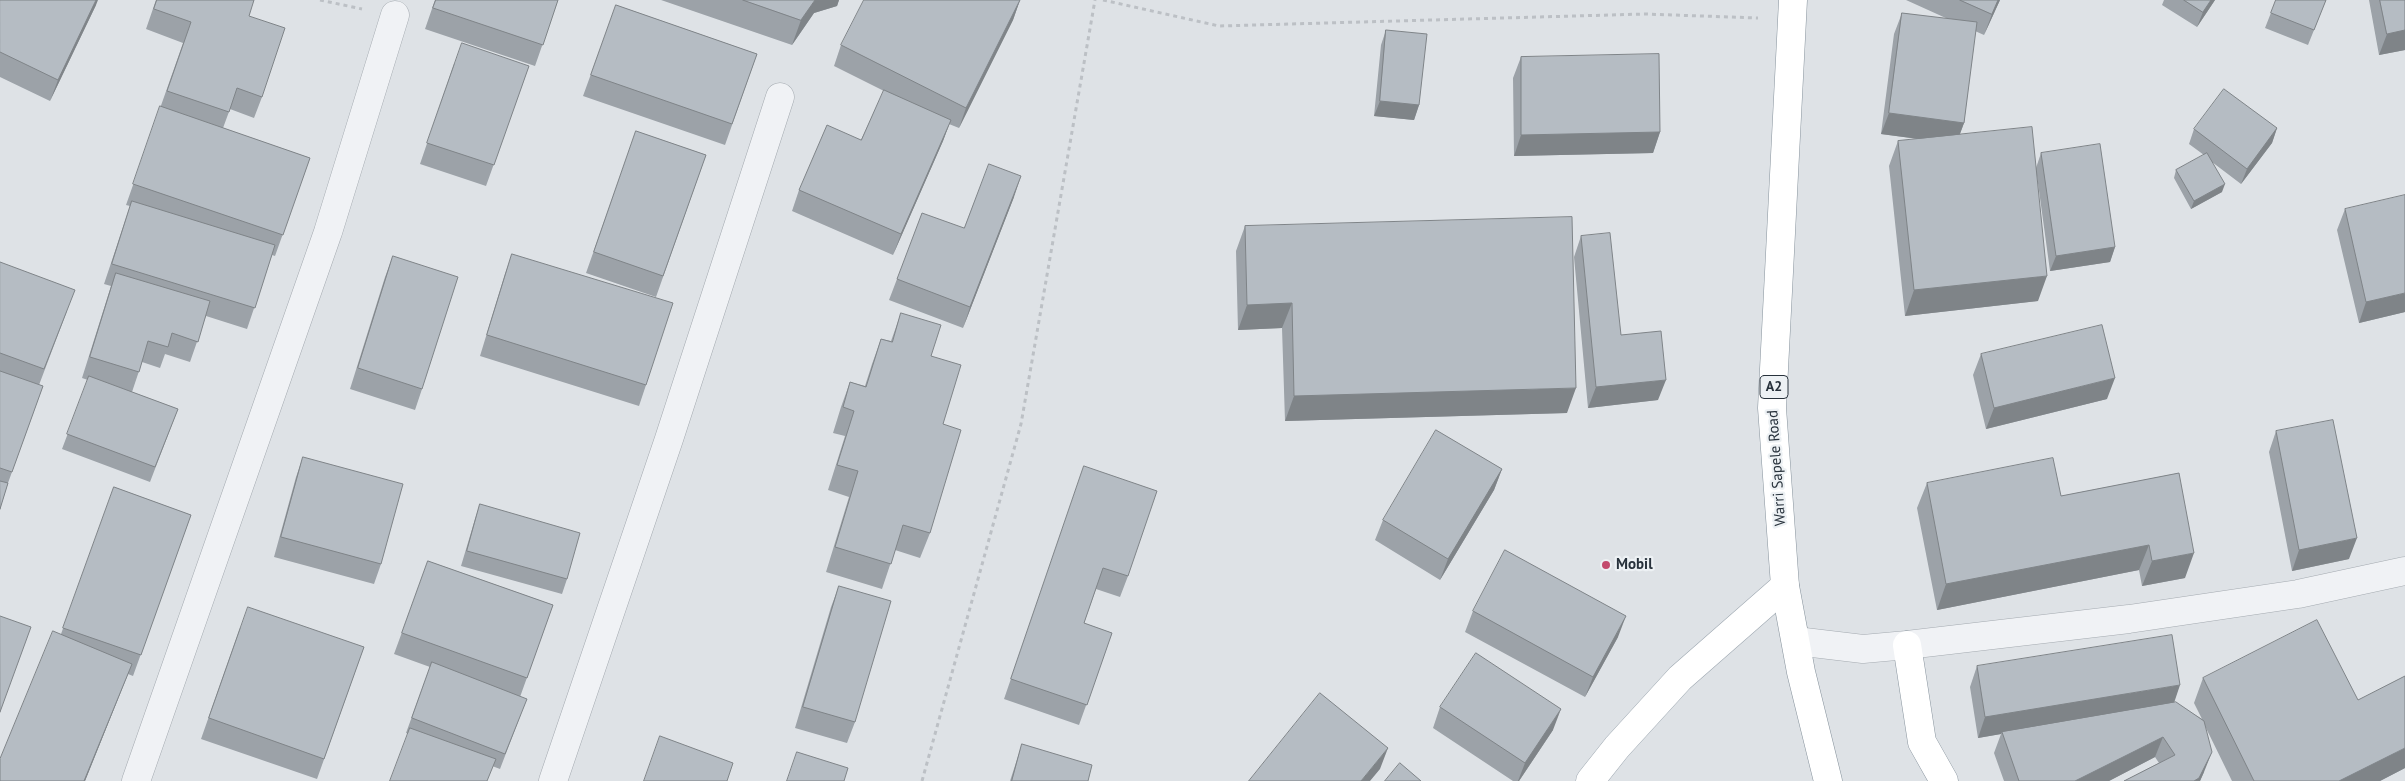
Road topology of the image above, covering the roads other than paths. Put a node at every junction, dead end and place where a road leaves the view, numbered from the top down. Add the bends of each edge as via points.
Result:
1 (1792, 9) edge
2 (395, 15) road end
3 (780, 97) dead end
4 (2405, 571) edge
5 (1785, 586) junction
6 (1796, 641) junction
7 (1906, 645) junction
8 (1831, 777) edge
9 (136, 781) edge
10 (553, 781) edge
11 (1590, 781) edge
12 (1944, 781) edge

1 - 5 main road, Warri Sapele Road / A2 via 1772,408
2 - 9 street via 328,232
3 - 10 street
4 - 7 street via 2298,594 2128,619
5 - 6 main road, Warri Sapele Road / A2
5 - 11 main road via 1680,678
6 - 7 street via 1863,649
6 - 8 main road, Warri Sapele Road / A2 via 1801,672
7 - 12 main road via 1922,742

